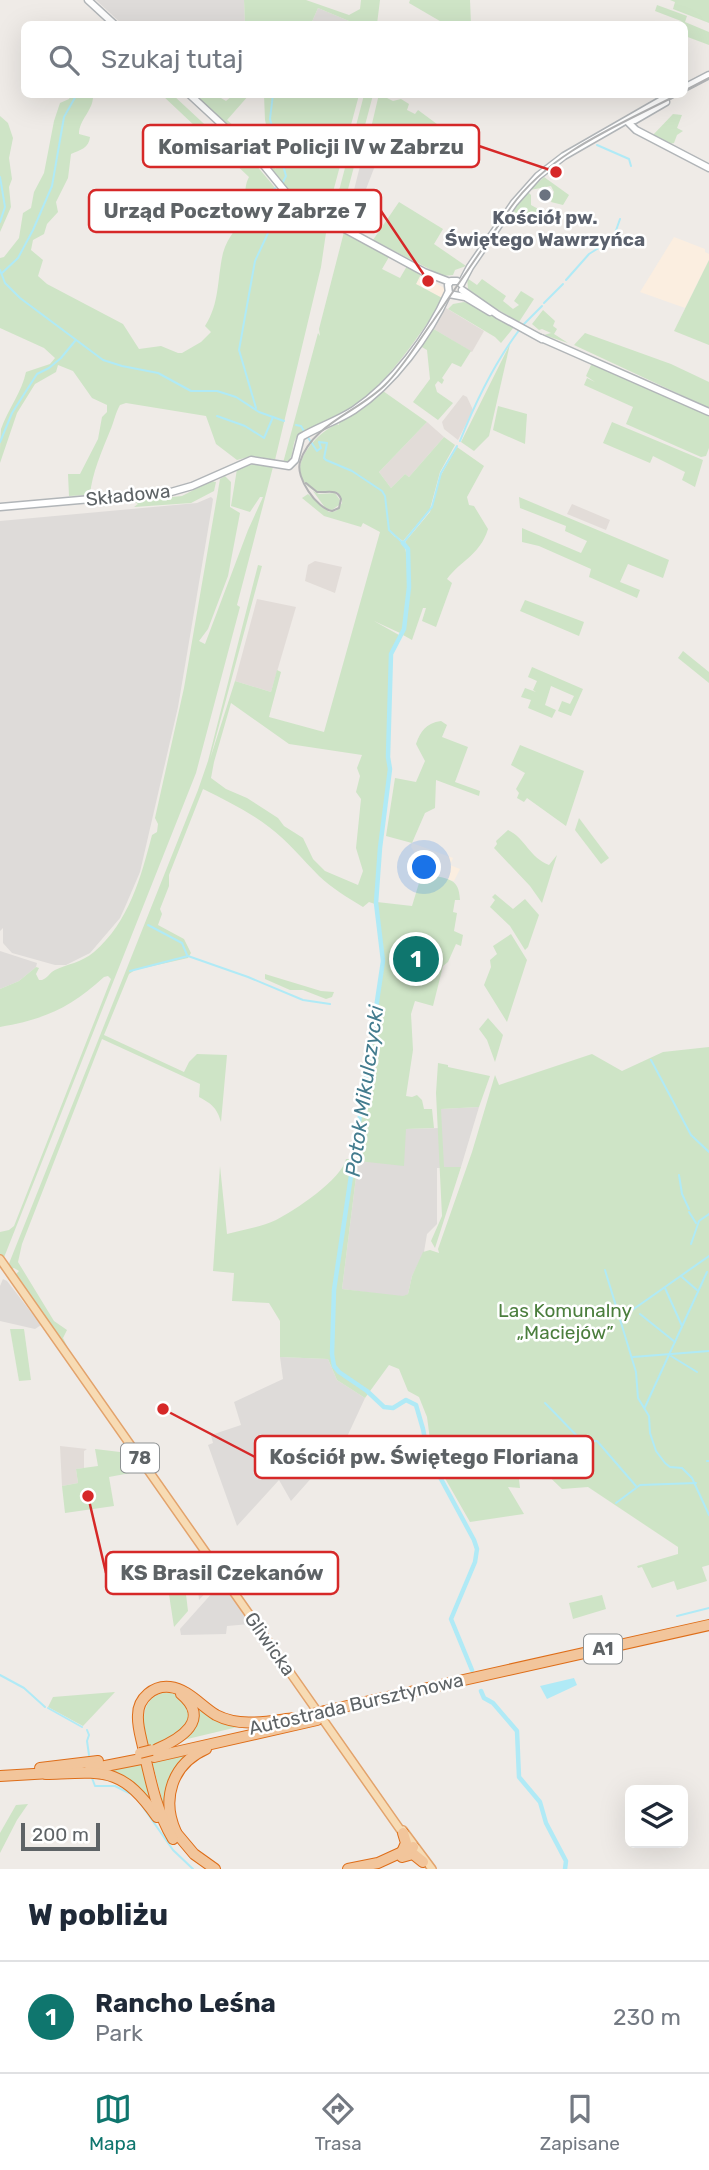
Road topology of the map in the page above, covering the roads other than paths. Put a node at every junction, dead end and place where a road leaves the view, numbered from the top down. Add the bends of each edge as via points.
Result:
1 (88, 0) edge
2 (111, 21) edge
3 (709, 75) edge
4 (688, 86) edge
5 (193, 98) edge
6 (666, 98) edge
7 (627, 121) junction
8 (709, 168) edge
9 (455, 288) junction
10 (476, 304) junction
11 (441, 310) junction
12 (498, 315) junction
13 (709, 412) edge
14 (0, 507) edge
15 (0, 1259) edge
16 (709, 1625) edge
17 (709, 1632) edge
18 (327, 1714) junction
19 (315, 1717) junction
20 (295, 1718) junction
21 (233, 1739) junction
22 (154, 1752) junction
23 (140, 1756) junction
24 (0, 1769) edge
25 (46, 1774) junction
26 (0, 1776) edge
27 (396, 1822) junction
28 (403, 1833) junction
29 (175, 1837) junction
30 (414, 1846) junction
31 (402, 1854) junction
32 (428, 1866) edge
33 (206, 1869) edge
34 (215, 1869) edge
35 (348, 1869) edge
36 (369, 1869) edge

1 - 2 main road
3 - 4 main road
5 - 9 main road via 303,207
6 - 7 main road
7 - 8 main road
7 - 9 main road via 538,176
9 - 10 main road
9 - 11 main road
9 - 12 main road
10 - 11 main road via 457,300
10 - 12 main road
11 - 14 main road, Składowa via 379,390 346,414 306,434 299,440 295,460 286,467 251,460 174,491
12 - 13 main road
15 - 27 main road, Gliwicka / 78
16 - 18 highway, Autostrada Bursztynowa / A1
17 - 18 highway, Autostrada Bursztynowa / A1
18 - 19 highway, Autostrada Bursztynowa / A1, bridge
19 - 20 highway, Autostrada Bursztynowa / A1
19 - 21 highway, Autostrada Bursztynowa / A1
20 - 22 highway, Autostrada Bursztynowa / A1
20 - 29 highway via 235,1721 217,1715 174,1687 145,1696 139,1708 139,1730 157,1805
21 - 22 highway, Autostrada Bursztynowa / A1
21 - 29 highway via 198,1752 177,1773 168,1807
22 - 23 highway, Autostrada Bursztynowa / A1
22 - 29 highway via 181,1738 192,1721 188,1701 174,1691 152,1695 142,1715 160,1804
23 - 24 highway, Autostrada Bursztynowa / A1
23 - 25 highway, Autostrada Bursztynowa / A1
25 - 26 highway, Autostrada Bursztynowa / A1
25 - 29 highway via 96,1773 122,1780
27 - 28 main road, Gliwicka / 78
27 - 30 main road, Gliwicka / 78
28 - 30 main road, Gliwicka / 78
28 - 31 highway
29 - 33 highway
29 - 34 highway
30 - 31 highway
30 - 32 main road, 78
30 - 32 main road, 78
31 - 32 highway via 413,1854
31 - 35 highway
31 - 36 highway via 389,1864

